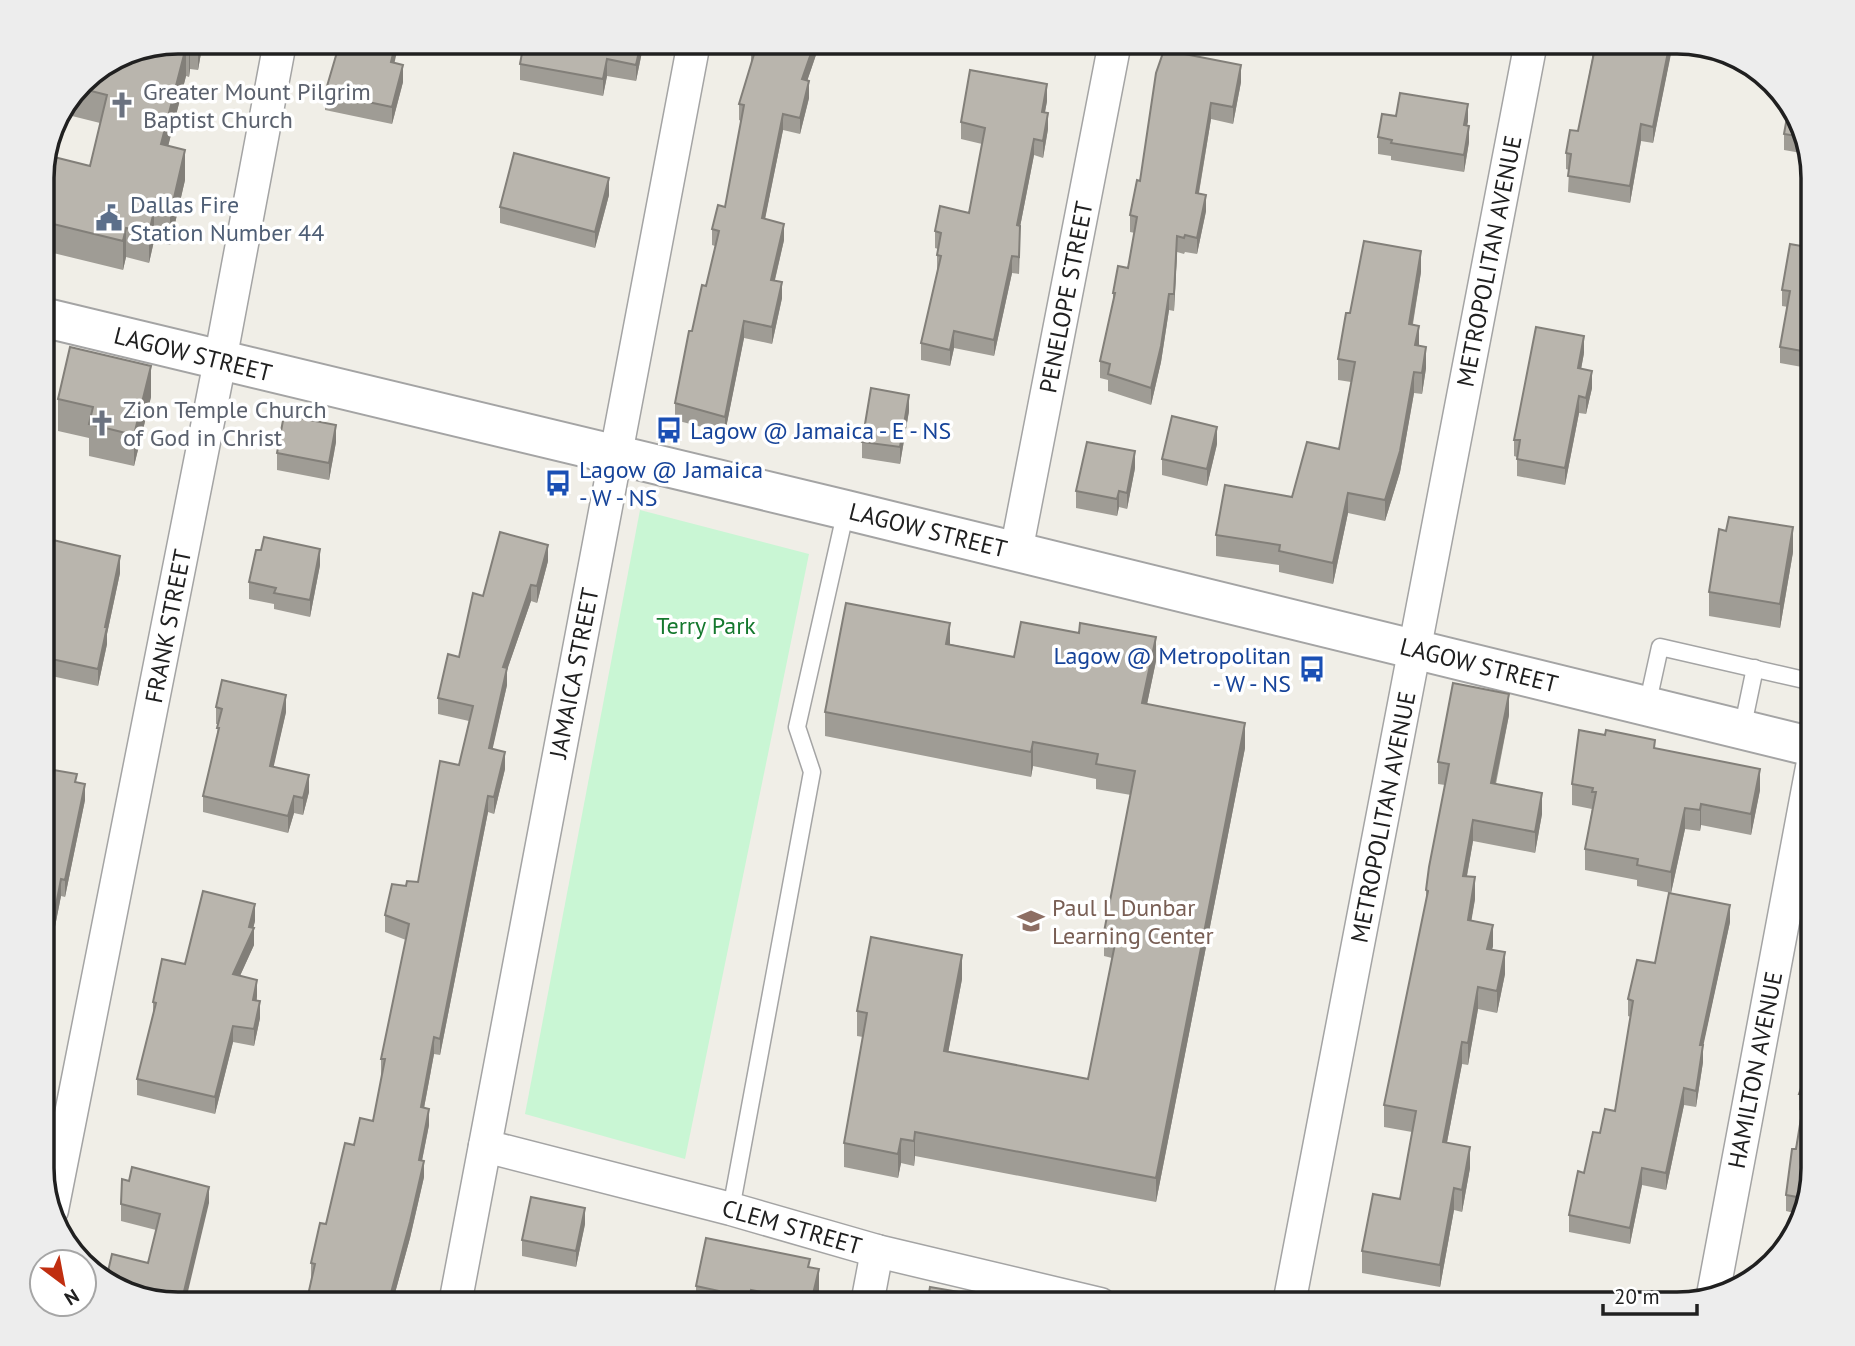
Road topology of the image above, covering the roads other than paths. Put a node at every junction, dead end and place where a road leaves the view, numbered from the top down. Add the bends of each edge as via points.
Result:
1 (1113, 54) edge
2 (1529, 54) edge
3 (278, 55) edge
4 (692, 55) edge
5 (55, 320) edge
6 (220, 361) junction
7 (616, 456) junction
8 (846, 510) junction
9 (1016, 552) junction
10 (1415, 649) junction
11 (1755, 668) junction
12 (1801, 679) edge
13 (1647, 707) junction
14 (1742, 730) junction
15 (1801, 744) edge
16 (1801, 826) edge
17 (485, 1146) junction
18 (56, 1188) edge
19 (732, 1209) junction
20 (877, 1251) junction
21 (1715, 1286) edge
22 (457, 1292) edge
23 (869, 1292) edge
24 (1050, 1292) edge
25 (1291, 1292) edge

1 - 9 street, PENELOPE STREET
2 - 10 street, METROPOLITAN AVENUE
3 - 6 street, FRANK STREET
4 - 7 street, JAMAICA STREET
5 - 6 street, LAGOW STREET
6 - 7 street, LAGOW STREET
6 - 18 street, FRANK STREET
7 - 8 street, LAGOW STREET
7 - 17 street, JAMAICA STREET
8 - 9 street, LAGOW STREET
8 - 19 lane via 797,727 812,772
9 - 10 street, LAGOW STREET
10 - 13 street, LAGOW STREET
10 - 25 street, METROPOLITAN AVENUE
11 - 12 lane
11 - 13 lane via 1660,646
11 - 14 lane
13 - 14 street, LAGOW STREET
14 - 15 street, LAGOW STREET
16 - 21 street, HAMILTON AVENUE
17 - 19 street, CLEM STREET
17 - 22 street, JAMAICA STREET
19 - 20 street, CLEM STREET
20 - 23 street
20 - 24 street, CLEM STREET

